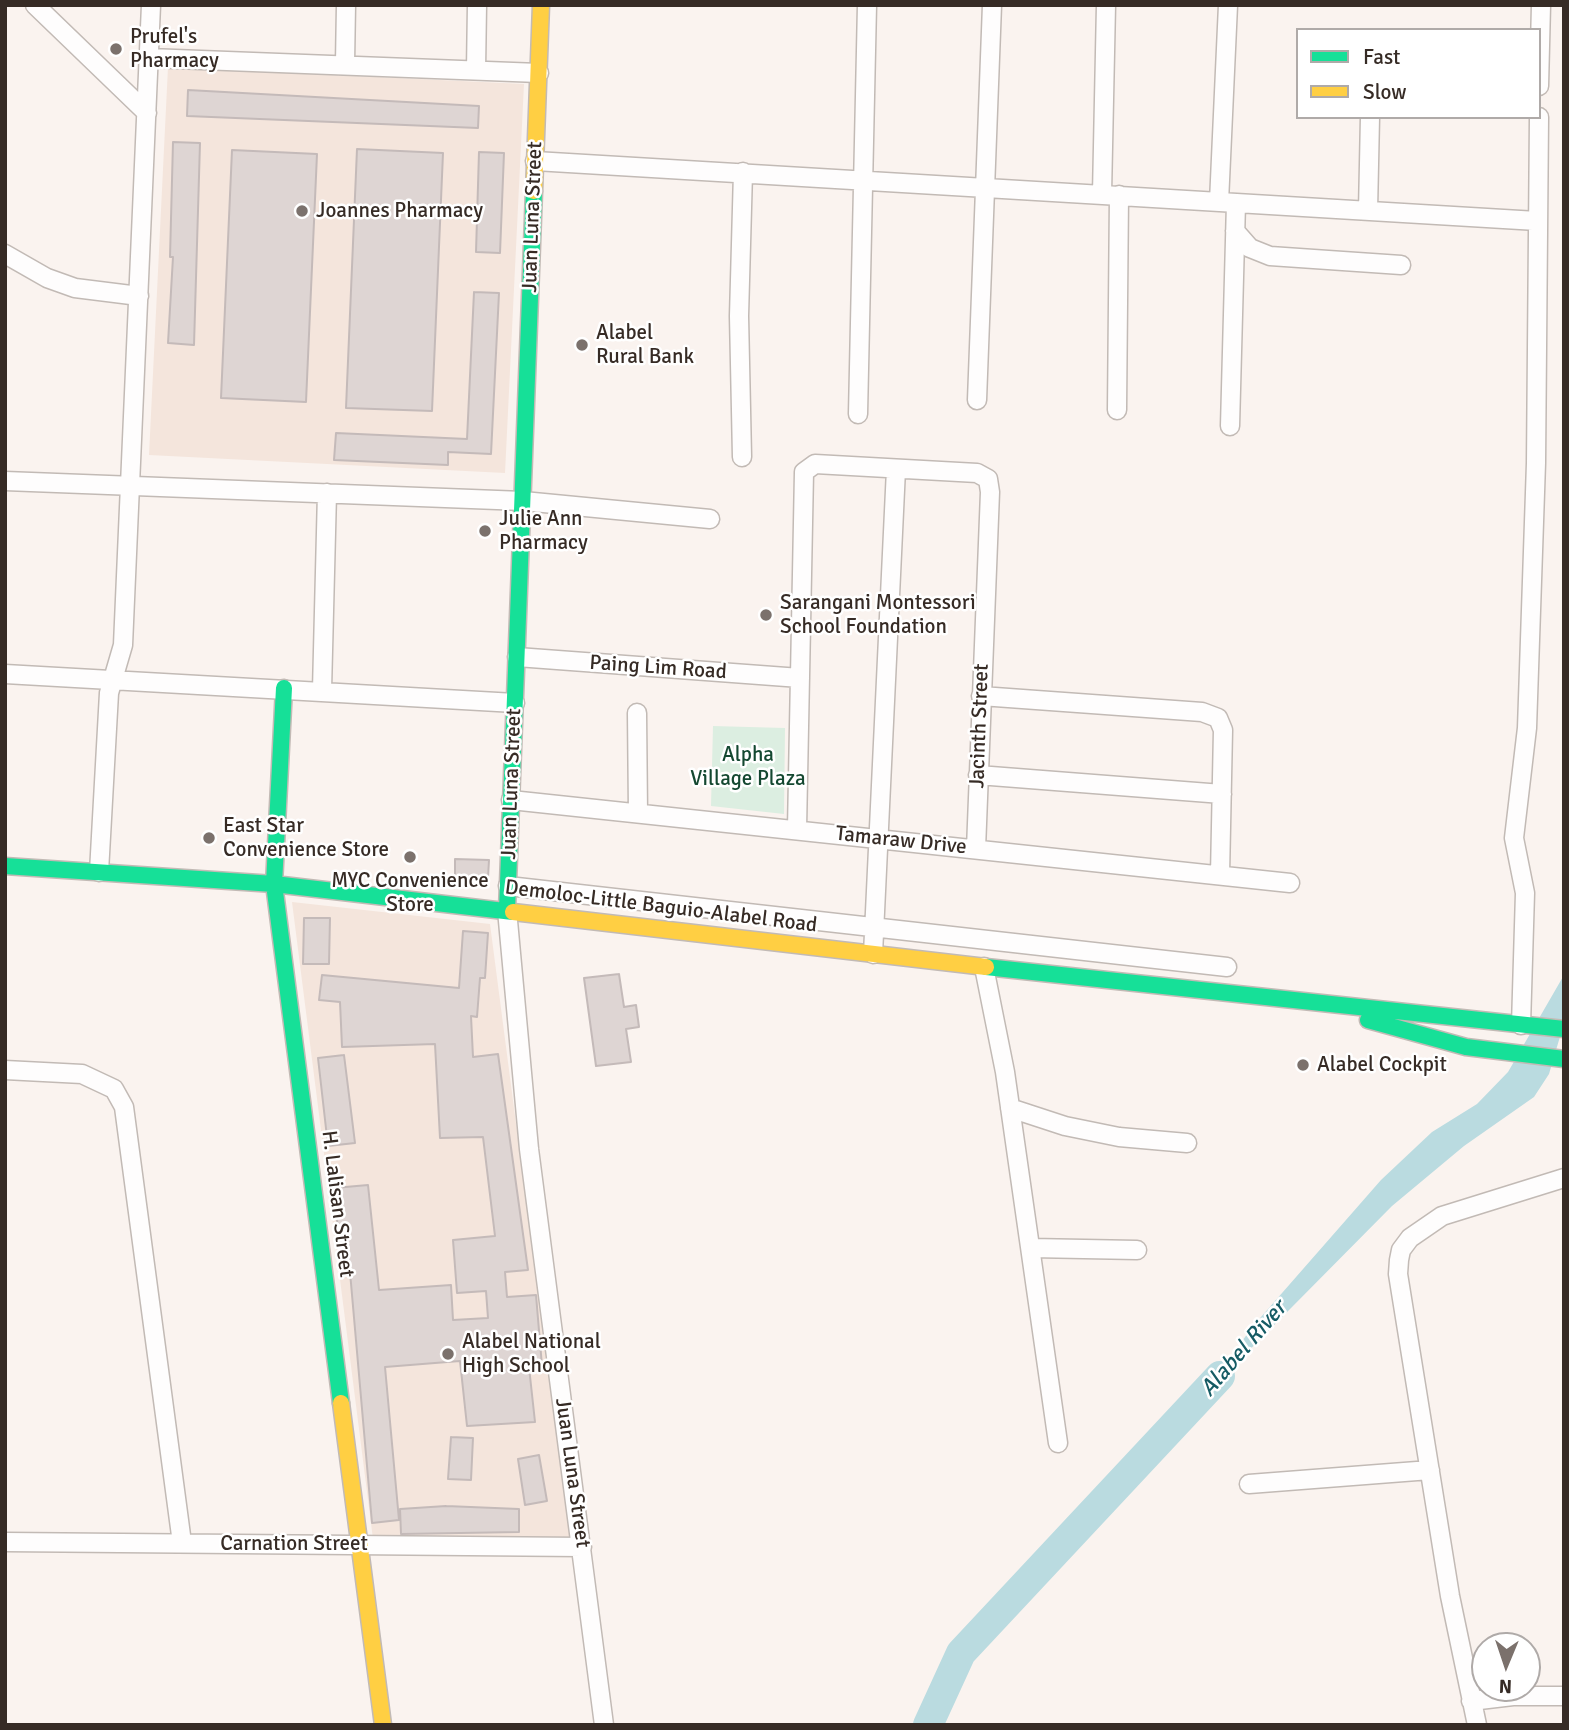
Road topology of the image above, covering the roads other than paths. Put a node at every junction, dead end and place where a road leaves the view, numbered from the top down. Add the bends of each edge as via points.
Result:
1 (35, 5) edge
2 (151, 5) edge
3 (346, 5) edge
4 (477, 5) edge
5 (541, 5) edge
6 (867, 5) edge
7 (992, 5) edge
8 (1106, 5) edge
9 (1228, 5) edge
10 (1541, 5) edge
11 (1540, 28) edge
12 (149, 58) junction
13 (345, 63) junction
14 (476, 70) junction
15 (539, 73) junction
16 (147, 113) junction
17 (1370, 119) edge
18 (1539, 119) edge
19 (535, 161) junction
20 (743, 172) junction
21 (862, 179) junction
22 (982, 187) junction
23 (1111, 195) junction
24 (1228, 202) junction
25 (1368, 211) junction
26 (1536, 221) junction
27 (1236, 231) junction
28 (5, 254) edge
29 (1401, 265) dead end
30 (139, 296) junction
31 (976, 400) dead end
32 (1118, 410) dead end
33 (858, 414) dead end
34 (1230, 426) dead end
35 (742, 457) dead end
36 (896, 469) junction
37 (5, 481) edge
38 (130, 485) junction
39 (327, 493) junction
40 (523, 501) junction
41 (710, 519) dead end
42 (517, 657) junction
43 (5, 674) edge
44 (113, 678) junction
45 (800, 678) junction
46 (284, 688) junction
47 (322, 691) junction
48 (981, 696) junction
49 (515, 703) junction
50 (637, 713) dead end
51 (978, 775) junction
52 (1222, 794) junction
53 (511, 800) junction
54 (638, 813) junction
55 (797, 829) junction
56 (878, 838) junction
57 (975, 849) junction
58 (5, 866) edge
59 (99, 872) junction
60 (1220, 875) junction
61 (1290, 883) dead end
62 (274, 884) junction
63 (508, 886) junction
64 (507, 909) junction
65 (875, 926) junction
66 (873, 954) junction
67 (984, 967) junction
68 (1227, 967) dead end
69 (1310, 1002) junction
70 (1525, 1025) junction
71 (1564, 1030) edge
72 (1564, 1059) edge
73 (5, 1070) edge
74 (1010, 1108) junction
75 (1186, 1143) dead end
76 (1564, 1178) edge
77 (1031, 1248) junction
78 (1137, 1250) dead end
79 (1058, 1443) dead end
80 (1430, 1470) junction
81 (1249, 1484) dead end
82 (5, 1542) edge
83 (182, 1543) junction
84 (360, 1544) junction
85 (582, 1547) junction
86 (1541, 1696) edge
87 (1564, 1696) edge
88 (1471, 1701) edge
89 (1471, 1702) edge
90 (383, 1725) edge
91 (604, 1725) edge
92 (1477, 1725) edge

1 - 16 street
2 - 12 street
3 - 13 street
4 - 14 street
5 - 15 street, Juan Luna Street
6 - 21 street
7 - 22 street
8 - 23 street
9 - 24 street
10 - 11 street
12 - 13 street
12 - 16 street
13 - 14 street
14 - 15 street
15 - 19 street, Juan Luna Street
16 - 30 street
17 - 25 street
18 - 26 street
19 - 20 street
19 - 40 street, Juan Luna Street
20 - 21 street
20 - 35 street
21 - 22 street
21 - 33 street
22 - 23 street
22 - 31 street
23 - 24 street
23 - 32 street
24 - 25 street
24 - 27 street
25 - 26 street
26 - 70 street via 1536,463 1527,728 1514,838 1525,893
27 - 29 street via 1250,248 1270,256
27 - 34 street
28 - 30 street via 75,288
30 - 38 street
36 - 45 street via 815,464 806,468
36 - 48 street, Jacinth Street via 977,473 988,479
36 - 56 street
37 - 38 street
38 - 39 street
38 - 44 street via 123,645
39 - 40 street
39 - 47 street
40 - 41 street
40 - 42 street, Juan Luna Street
42 - 45 street, Paing Lim Road
42 - 49 street, Juan Luna Street
43 - 44 street
44 - 46 street
44 - 59 street
45 - 55 street
46 - 47 street
46 - 62 street, H. Lalisan Street
47 - 49 street
48 - 51 street, Jacinth Street
48 - 52 street via 1212,714 1223,730
49 - 53 street, Juan Luna Street
50 - 54 street
51 - 52 street
51 - 57 street, Jacinth Street
52 - 60 street
53 - 54 street, Tamaraw Drive
53 - 63 street, Juan Luna Street
54 - 55 street, Tamaraw Drive
55 - 56 street, Tamaraw Drive
56 - 57 street, Tamaraw Drive
56 - 65 street
57 - 60 street, Tamaraw Drive
58 - 59 street, Demoloc-Little Baguio-Alabel Road
59 - 62 street, Demoloc-Little Baguio-Alabel Road
60 - 61 street, Tamaraw Drive
62 - 64 street, Demoloc-Little Baguio-Alabel Road
62 - 84 street, H. Lalisan Street
63 - 64 street, Juan Luna Street
63 - 65 street
64 - 66 street, Demoloc-Little Baguio-Alabel Road
64 - 85 street, Juan Luna Street via 529,1149
65 - 66 street
65 - 68 street
66 - 67 street, Demoloc-Little Baguio-Alabel Road
67 - 69 street, Demoloc-Little Baguio-Alabel Road
67 - 74 street
69 - 70 street, Demoloc-Little Baguio-Alabel Road
69 - 72 street, Demoloc-Little Baguio-Alabel Road via 1433,1039
70 - 71 street, Demoloc-Little Baguio-Alabel Road
73 - 83 street via 82,1074 114,1089 124,1107
74 - 75 street via 1119,1137
74 - 77 street
76 - 80 street via 1442,1216 1401,1250 1398,1274
77 - 78 street
77 - 79 street
80 - 81 street
80 - 88 street
82 - 83 street, Carnation Street
83 - 84 street, Carnation Street
84 - 85 street, Carnation Street
84 - 90 street, H. Lalisan Street
85 - 91 street, Juan Luna Street
86 - 87 street
89 - 92 street

